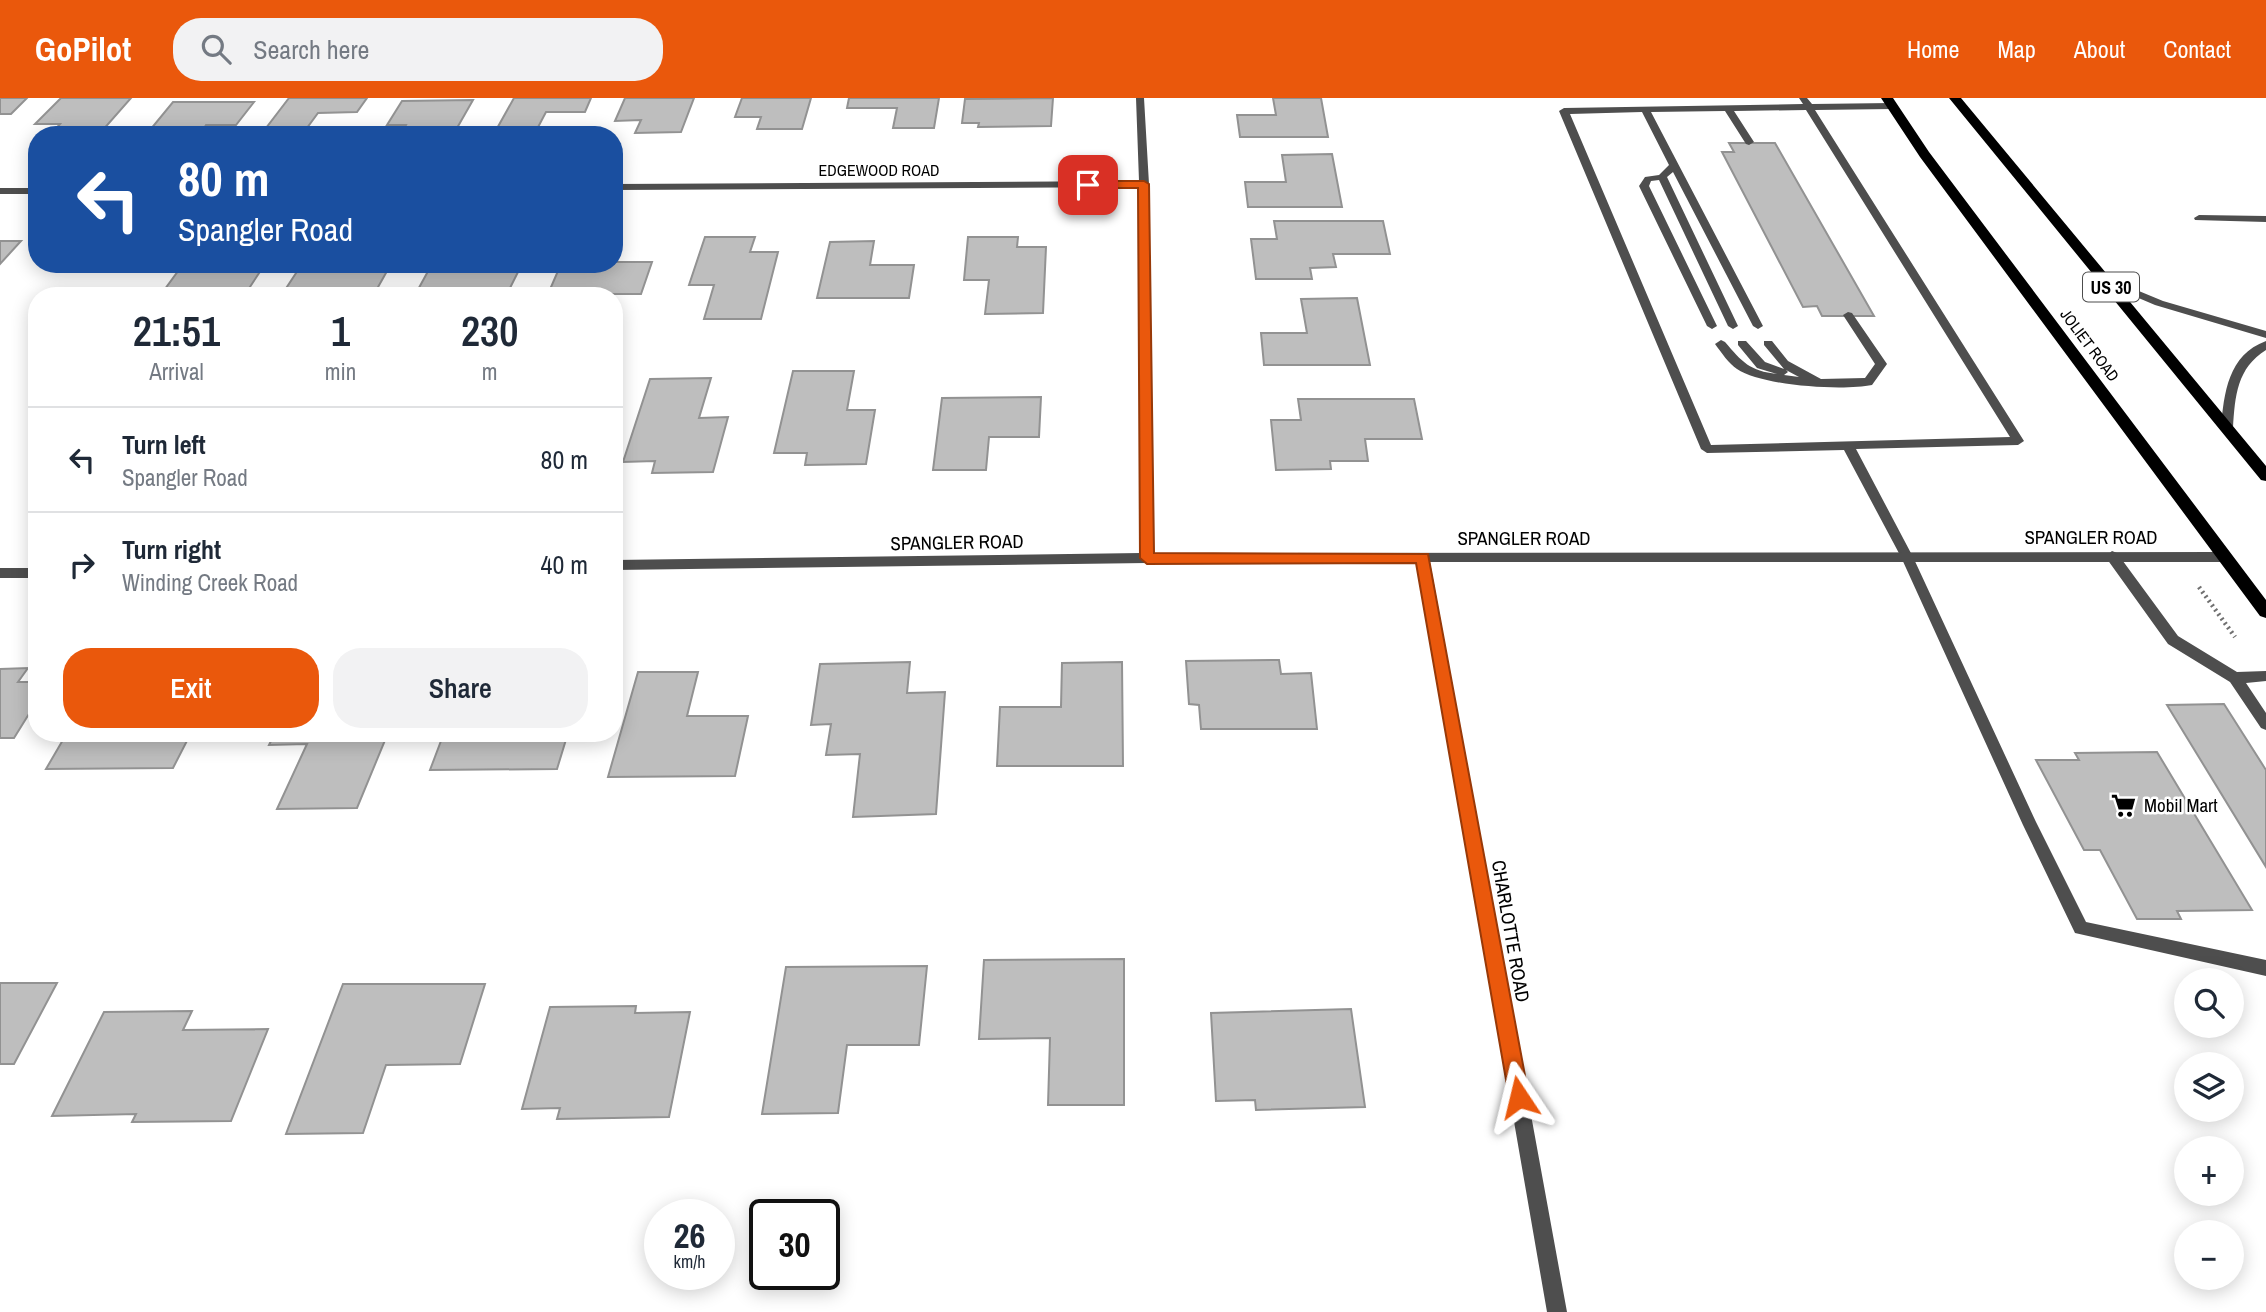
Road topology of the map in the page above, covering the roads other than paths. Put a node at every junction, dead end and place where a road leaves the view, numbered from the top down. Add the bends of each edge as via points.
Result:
1 (1140, 98) edge
2 (1955, 98) edge
3 (1806, 102) edge
4 (1889, 102) edge
5 (1728, 108) junction
6 (1645, 110) junction
7 (1749, 142) dead end
8 (1674, 165) junction
9 (1662, 177) junction
10 (1144, 184) junction
11 (623, 187) edge
12 (0, 191) edge
13 (28, 191) edge
14 (2199, 218) dead end
15 (2266, 219) edge
16 (2105, 280) junction
17 (1848, 315) dead end
18 (1733, 326) dead end
19 (1758, 326) dead end
20 (1712, 327) dead end
21 (2266, 335) edge
22 (1768, 343) dead end
23 (1721, 344) dead end
24 (1742, 344) dead end
25 (2266, 345) edge
26 (1819, 383) junction
27 (2227, 428) junction
28 (1847, 445) junction
29 (2266, 476) edge
30 (1907, 556) junction
31 (2112, 556) junction
32 (2224, 557) junction
33 (1147, 558) junction
34 (1423, 558) junction
35 (623, 565) edge
36 (0, 573) edge
37 (28, 573) edge
38 (2266, 612) edge
39 (2266, 676) edge
40 (2235, 678) junction
41 (2266, 724) edge
42 (2266, 968) edge
43 (1557, 1312) edge

1 - 10 street
2 - 16 main road, US 30
3 - 4 street
3 - 5 street
3 - 28 street via 2018,441
4 - 32 main road, JOLIET ROAD
5 - 6 street
5 - 7 street
6 - 8 street
6 - 28 street via 1564,111 1707,449
8 - 9 street
8 - 19 street
9 - 18 street
9 - 20 street via 1648,179 1644,186
10 - 11 street, EDGEWOOD ROAD
10 - 33 street
12 - 13 street
14 - 15 street
16 - 21 street via 2159,303
16 - 27 main road, US 30
17 - 26 street via 1881,364 1868,382
22 - 26 street via 1784,364
23 - 26 street via 1740,366 1760,376
24 - 26 street via 1761,365
25 - 27 street via 2251,353 2231,380
27 - 29 main road, US 30
28 - 30 street
30 - 31 street, SPANGLER ROAD
30 - 34 street, SPANGLER ROAD
30 - 42 street via 2081,928
31 - 32 street, SPANGLER ROAD
31 - 40 street via 2174,640
32 - 38 main road, JOLIET ROAD
33 - 34 street, SPANGLER ROAD
33 - 35 street, SPANGLER ROAD
34 - 43 street, CHARLOTTE ROAD
36 - 37 street
39 - 40 street
40 - 41 street

